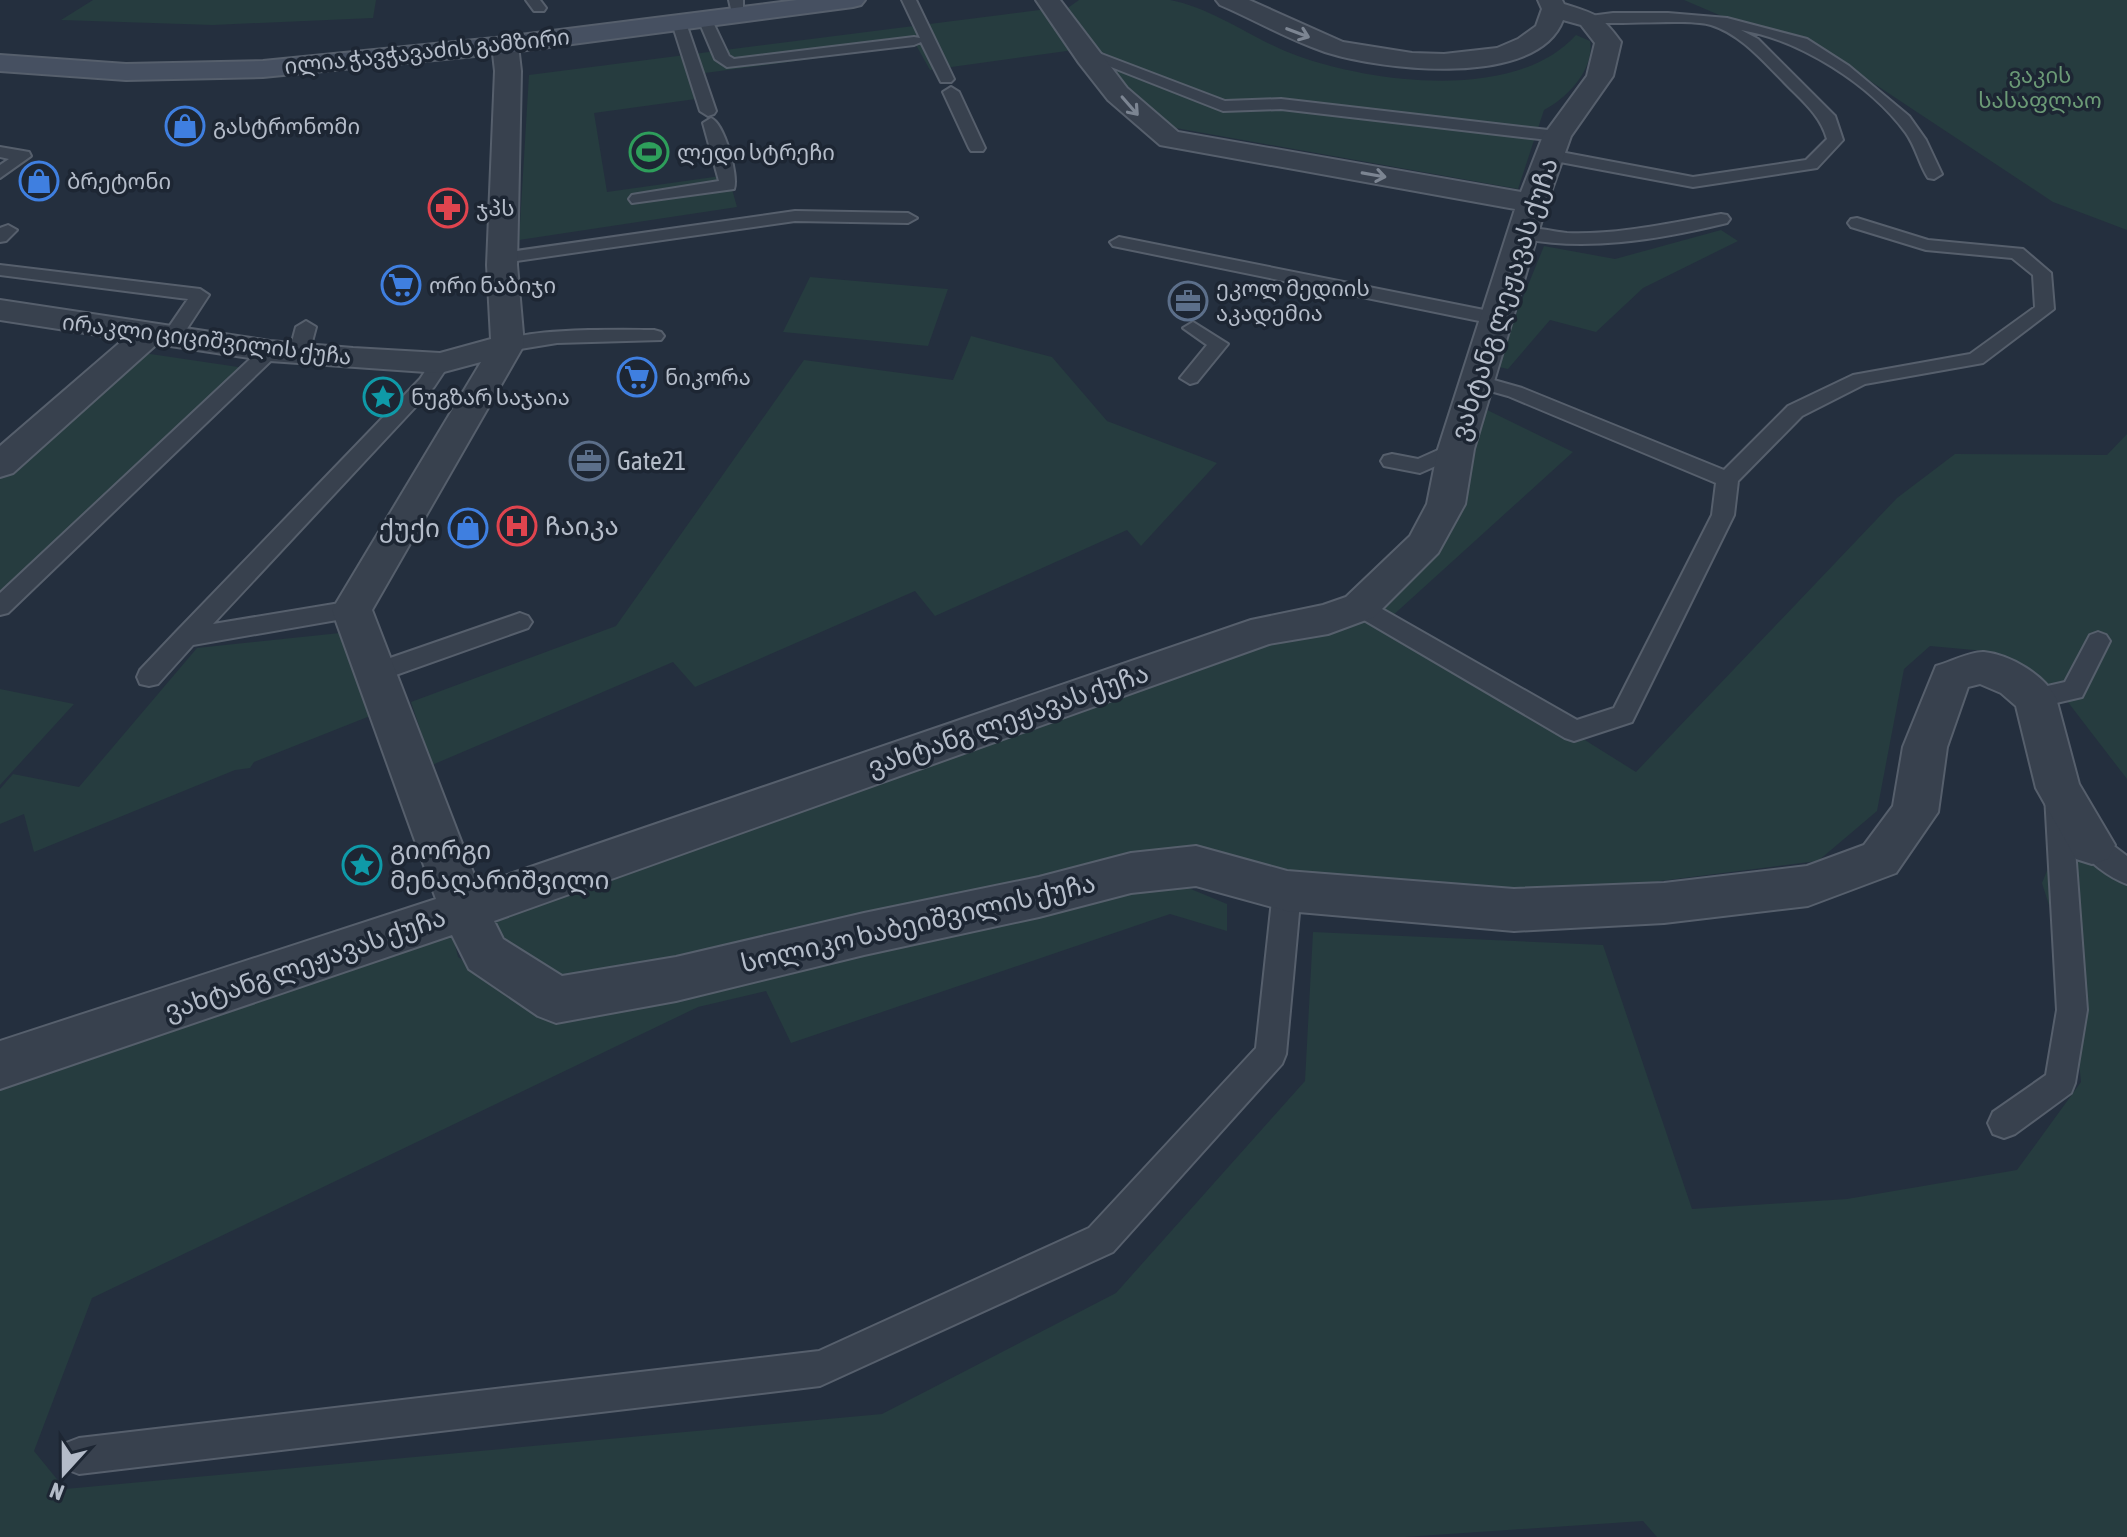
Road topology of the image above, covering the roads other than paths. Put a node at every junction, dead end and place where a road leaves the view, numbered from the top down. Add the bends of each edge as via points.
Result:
1 (853, 0) edge
2 (909, 0) edge
3 (1048, 0) edge
4 (1228, 0) edge
5 (1552, 4) edge
6 (737, 7) edge
7 (705, 19) junction
8 (1590, 20) junction
9 (679, 23) junction
10 (1720, 24) junction
11 (914, 41) dead end
12 (505, 45) junction
13 (1083, 51) junction
14 (0, 63) edge
15 (1554, 145) junction
16 (977, 148) dead end
17 (0, 152) edge
18 (0, 173) edge
19 (1934, 174) dead end
20 (638, 199) dead end
21 (908, 218) dead end
22 (1527, 218) junction
23 (1721, 219) dead end
24 (1857, 223) dead end
25 (1119, 242) dead end
26 (502, 258) junction
27 (0, 270) edge
28 (0, 310) edge
29 (1494, 318) junction
30 (1193, 328) dead end
31 (160, 336) junction
32 (654, 336) dead end
33 (292, 344) junction
34 (508, 345) junction
35 (440, 363) junction
36 (1191, 378) dead end
37 (1476, 381) junction
38 (1456, 449) junction
39 (1392, 461) dead end
40 (0, 465) edge
41 (1727, 479) junction
42 (0, 607) edge
43 (1360, 607) junction
44 (352, 610) junction
45 (520, 622) dead end
46 (184, 638) junction
47 (2098, 641) dead end
48 (376, 673) junction
49 (149, 677) dead end
50 (2035, 698) junction
51 (2058, 788) junction
52 (2092, 845) joint
53 (2127, 872) edge
54 (1287, 891) junction
55 (464, 910) junction
56 (0, 1065) edge
57 (2004, 1123) dead end
58 (79, 1456) dead end

1 - 6 main road, ილია ჭავჭავაძის გამზირი
2 - 16 lane
3 - 13 street
4 -> 5 street via 1337,48 1439,63 1524,46 1546,31
5 - 8 street
6 - 7 main road, ილია ჭავჭავაძის გამზირი
7 - 9 main road, ილია ჭავჭავაძის გამზირი
7 - 11 lane via 723,59 732,64
8 - 10 lane via 1622,15
8 - 15 street, ვახტანგ ლეჟავას ქუჩა via 1608,42 1600,76
9 - 12 main road, ილია ჭავჭავაძის გამზირი
9 - 20 lane via 728,185
10 - 15 lane via 1753,42 1829,119 1835,140 1811,164 1693,182
10 - 19 lane via 1803,42 1873,91 1913,131
12 - 14 main road, ილია ჭავჭავაძის გამზირი via 235,70 126,72
12 - 26 street
13 - 15 lane via 1223,106 1281,104
13 -> 22 street via 1145,123 1170,139
15 - 22 street, ვახტანგ ლეჟავას ქუჩა
17 - 18 lane via 23,156
21 - 26 lane via 795,216
22 - 23 lane via 1555,240
22 - 29 street, ვახტანგ ლეჟავას ქუჩა
24 - 41 lane via 1926,245 2017,253 2042,273 2045,309 1976,359 1860,379 1795,411
25 - 29 lane
26 - 34 street
27 - 31 lane via 200,295
28 - 31 street, ირაკლი ციციშვილის ქუჩა
29 - 37 street, ვახტანგ ლეჟავას ქუჩა
30 - 36 lane via 1218,344
31 - 33 street, ირაკლი ციციშვილის ქუჩა
31 - 40 street
32 - 34 lane via 557,337
33 - 35 street, ირაკლი ციციშვილის ქუჩა
33 - 42 lane
34 - 35 street, ირაკლი ციციშვილის ქუჩა
34 - 44 street
35 - 46 lane via 427,383
37 - 38 street, ვახტანგ ლეჟავას ქუჩა
37 - 41 lane
38 - 39 lane via 1420,466
38 - 43 street, ვახტანგ ლეჟავას ქუჩა via 1446,504 1425,544
41 - 43 lane via 1723,515 1623,715 1574,731
43 - 55 street, ვახტანგ ლეჟავას ქუჩა via 1328,619 1265,630
44 - 46 lane
44 - 48 street, სოლიკო ხაბეიშვილის ქუჩა
45 - 48 lane
46 - 49 lane
47 - 50 lane via 2073,690
48 - 55 street, სოლიკო ხაბეიშვილის ქუჩა
50 - 51 street
50 - 54 street, სოლიკო ხაბეიშვილის ქუჩა via 2016,682 1982,667 1951,677 1925,747 1915,812 1880,859 1808,886 1664,903 1514,910
51 - 52 street
51 - 57 lane via 2072,1010 2060,1083
52 - 53 lane
54 - 55 street, სოლიკო ხაბეიშვილის ქუჩა via 1196,866 1131,873 676,979 556,1000 486,954
54 - 58 lane via 1271,1054 1101,1240 820,1368
55 - 56 street, ვახტანგ ლეჟავას ქუჩა

